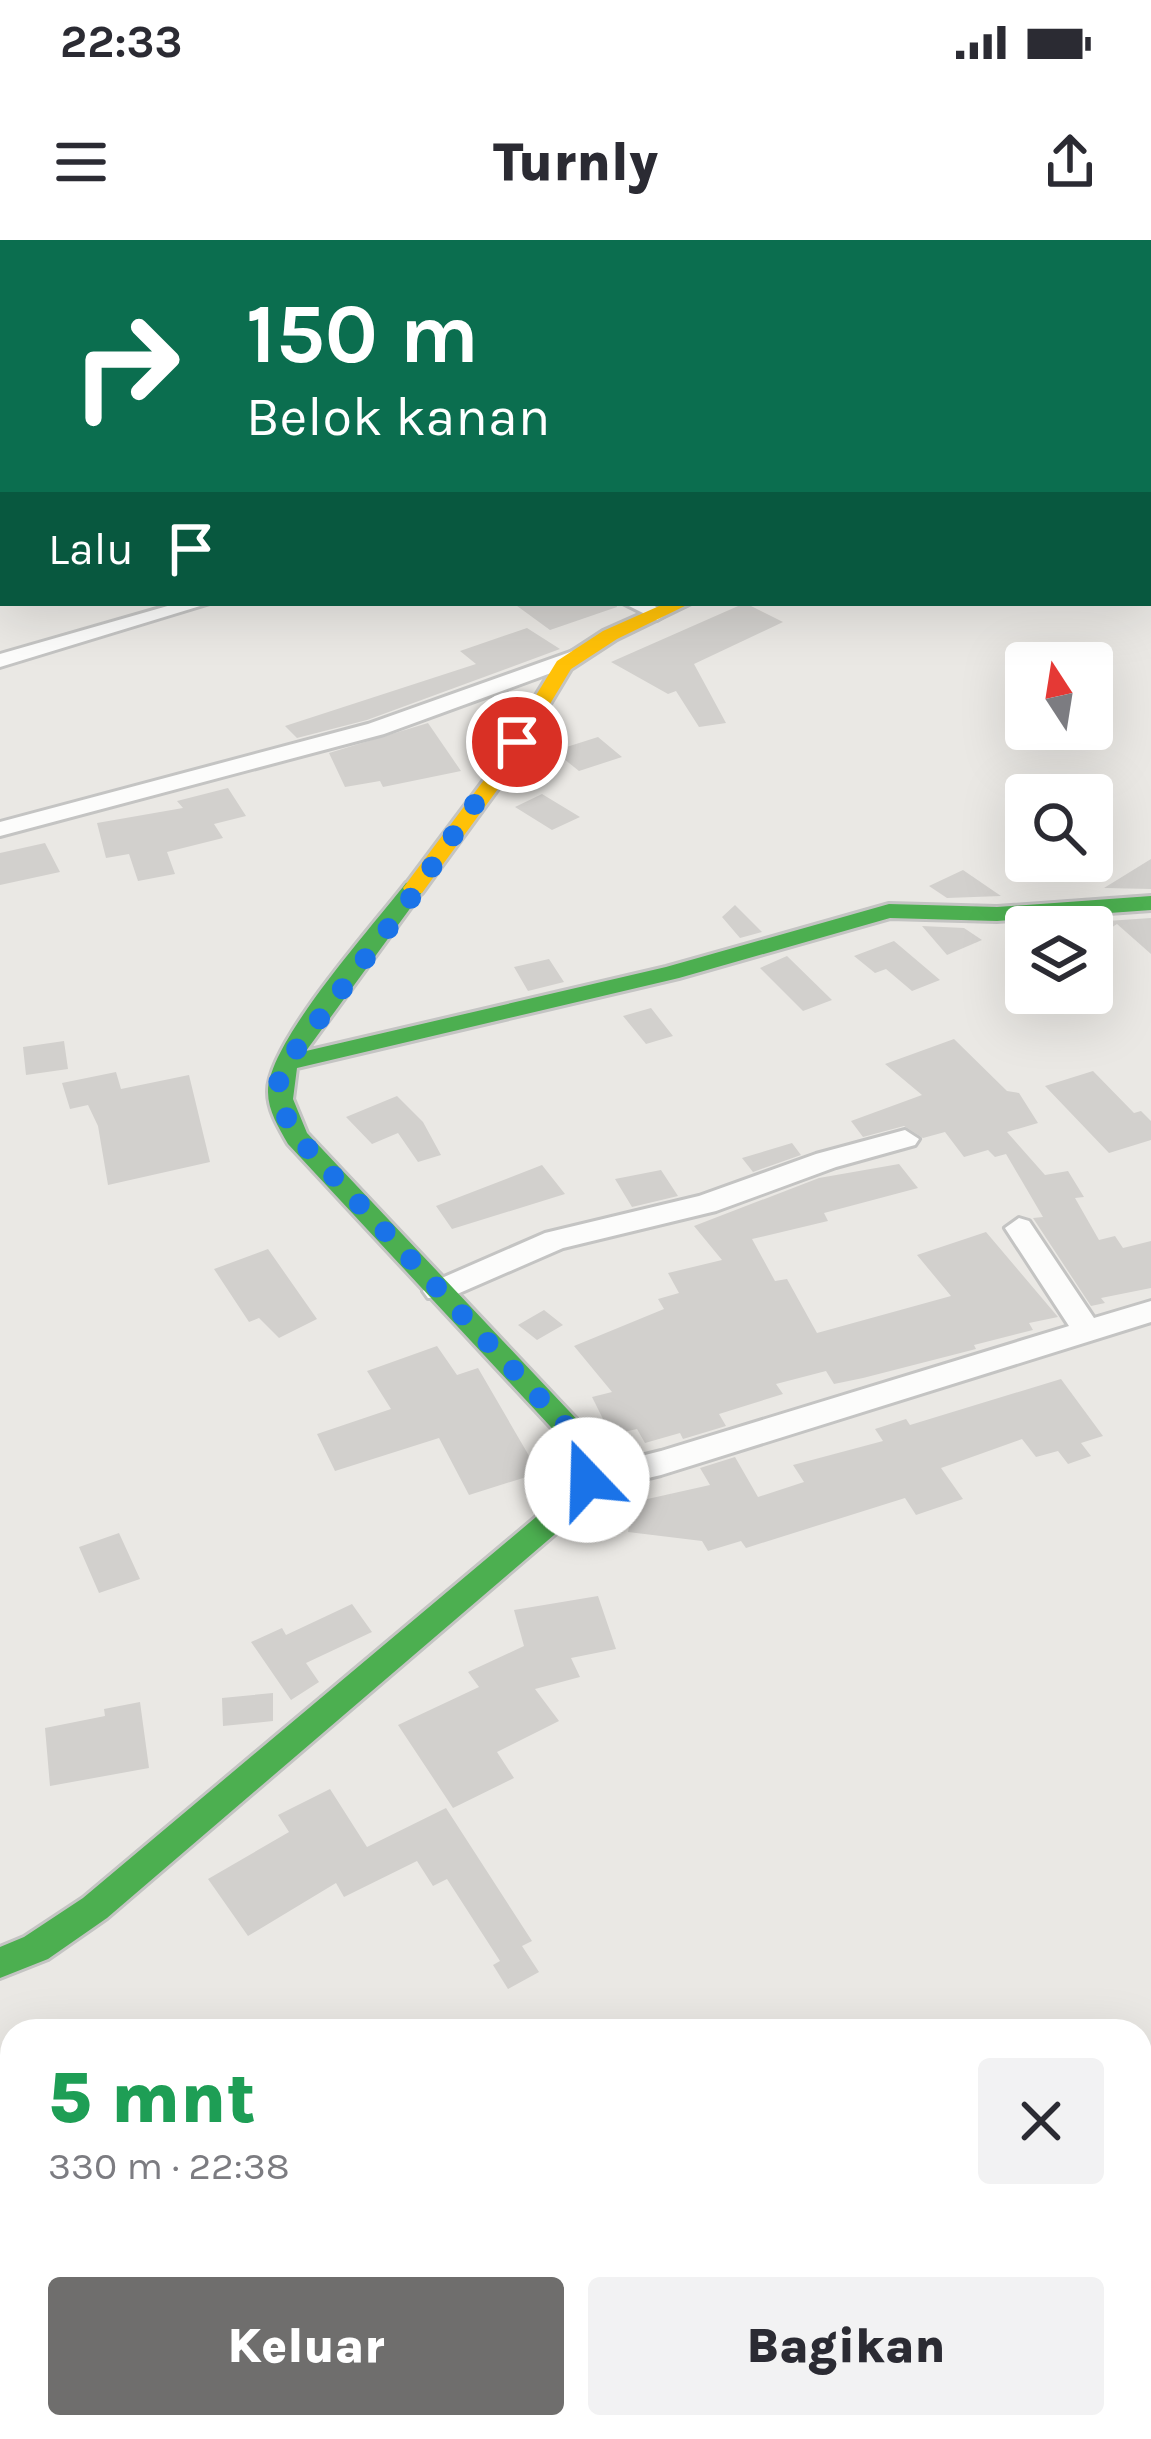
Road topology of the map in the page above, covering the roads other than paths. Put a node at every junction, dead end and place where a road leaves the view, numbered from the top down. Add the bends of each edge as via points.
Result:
1 (190, 606) edge
2 (657, 607) edge
3 (572, 657) junction
4 (0, 661) edge
5 (0, 829) edge
6 (1151, 902) edge
7 (286, 1063) junction
8 (905, 1139) dead end
9 (1019, 1228) dead end
10 (438, 1291) junction
11 (1151, 1311) edge
12 (1087, 1330) junction
13 (587, 1480) junction
14 (0, 1963) edge

1 - 4 street
2 - 3 street
3 - 5 street via 359,734
3 - 7 street via 480,800
6 - 7 street via 997,914 889,911 671,973
7 - 10 street via 278,1096 289,1126
8 - 10 street via 706,1204 556,1240
9 - 12 street
10 - 13 street via 574,1435
11 - 12 street
12 - 13 street
13 - 14 street via 558,1515 95,1908

